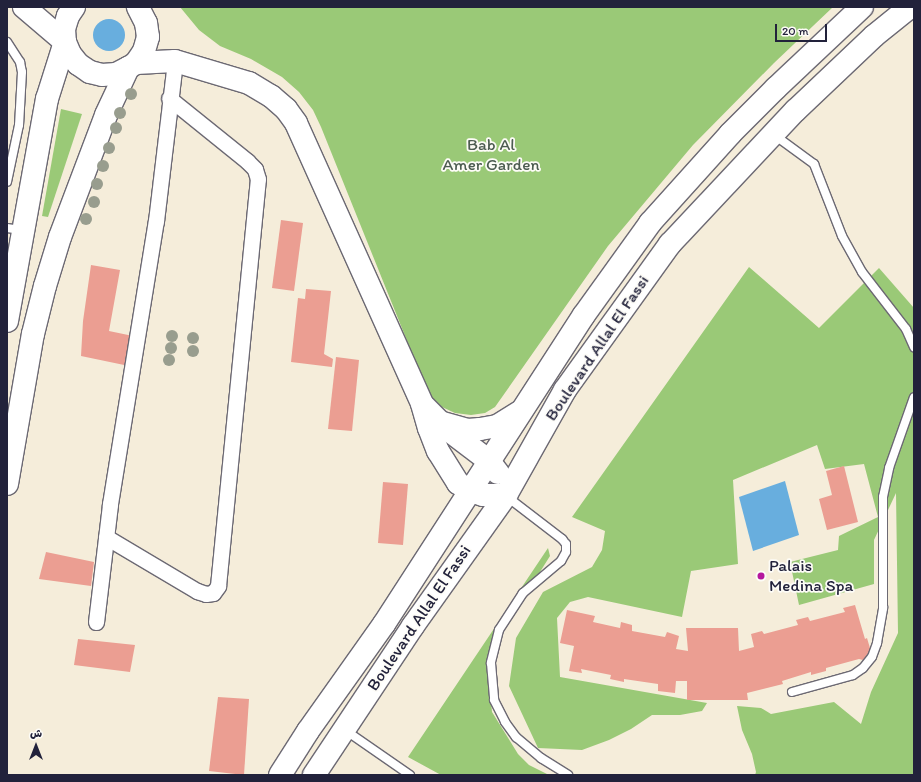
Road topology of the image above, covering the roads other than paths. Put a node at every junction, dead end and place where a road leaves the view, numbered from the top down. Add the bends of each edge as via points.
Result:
1 (24, 7) edge
2 (74, 7) edge
3 (862, 7) edge
4 (910, 7) edge
5 (142, 15) edge
6 (7, 42) edge
7 (65, 42) junction
8 (175, 61) junction
9 (132, 66) junction
10 (169, 98) junction
11 (773, 134) junction
12 (7, 182) edge
13 (15, 229) edge
14 (7, 322) edge
15 (914, 347) edge
16 (914, 397) edge
17 (422, 404) junction
18 (522, 410) junction
19 (440, 422) junction
20 (489, 461) junction
21 (7, 484) edge
22 (470, 490) junction
23 (506, 495) junction
24 (106, 537) junction
25 (96, 622) dead end
26 (792, 692) dead end
27 (343, 729) junction
28 (280, 775) edge
29 (314, 775) edge
30 (410, 775) edge
31 (568, 775) edge

1 - 7 main road
2 - 7 main road via 64,29
3 - 18 main road, Boulevard Allal El Fassi via 730,134 650,223 584,315
4 - 11 main road, Boulevard Allal El Fassi via 874,36
5 - 8 main road
5 - 9 main road via 148,37 144,51
6 - 12 lane via 20,62 22,72 19,125
7 - 9 main road via 78,64 90,72 116,74
7 - 13 main road via 47,99
8 - 9 main road
8 - 10 street
8 - 17 main road via 248,83 271,96 286,109 296,124
9 - 21 main road via 106,115 60,237 45,286 33,334
10 - 24 street via 156,221
10 - 24 street via 247,161 255,169 258,179 218,586 213,593 197,591
11 - 15 lane via 814,164 842,236 862,272 906,329
11 - 23 main road, Boulevard Allal El Fassi via 670,244 652,268 565,390
13 - 14 main road
16 - 26 lane via 889,468 883,497 883,608 872,657 853,675
17 - 19 main road
17 - 22 main road via 438,451 458,483
18 - 19 main road via 497,426 480,429 468,430
18 - 20 main road, Boulevard Allal El Fassi
19 - 20 main road
20 - 22 main road, Boulevard Allal El Fassi
20 - 23 main road via 498,472
22 - 23 main road via 483,495
22 - 28 main road, Boulevard Allal El Fassi via 384,624 308,730
23 - 27 main road, Boulevard Allal El Fassi
23 - 31 lane via 562,539 566,544 566,552 561,561 523,593 499,630 491,663 494,700 516,737 541,758
24 - 25 street
27 - 29 main road, Boulevard Allal El Fassi
27 - 30 lane

